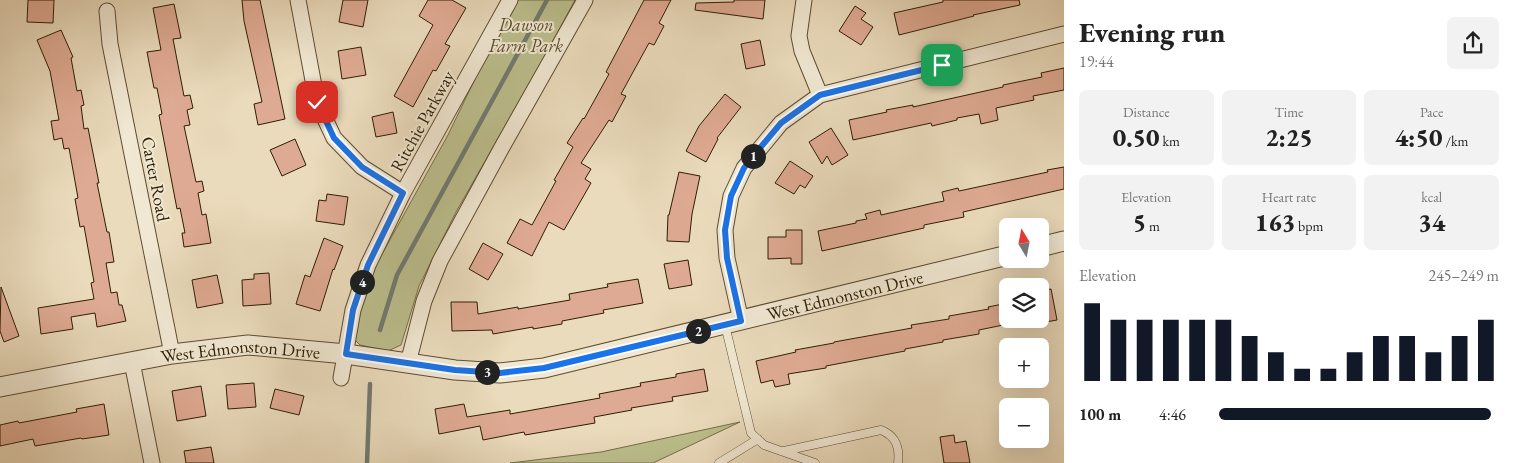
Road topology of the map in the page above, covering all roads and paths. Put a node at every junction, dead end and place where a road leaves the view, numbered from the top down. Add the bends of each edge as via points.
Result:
1 (298, 0) edge
2 (510, 0) edge
3 (585, 0) edge
4 (804, 0) edge
5 (107, 11) dead end
6 (1064, 34) edge
7 (820, 95) junction
8 (403, 193) junction
9 (1064, 241) edge
10 (1049, 245) edge
11 (999, 257) edge
12 (733, 323) junction
13 (172, 354) junction
14 (346, 354) junction
15 (132, 362) junction
16 (408, 363) junction
17 (341, 378) dead end
18 (0, 387) edge
19 (758, 439) junction
20 (784, 451) junction
21 (152, 463) edge
22 (718, 463) edge
23 (815, 463) edge
24 (898, 463) edge

1 - 8 street via 317,102 334,138 362,167
2 - 8 street, Ritchie Parkway
3 - 16 street via 440,261 424,301
4 - 7 street via 799,36
5 - 13 street, Carter Road via 110,44
6 - 7 street
7 - 12 street via 781,123 744,168 731,196 725,230
8 - 14 street, Ritchie Parkway via 368,265 353,310
9 - 10 street
11 - 12 street, West Edmonston Drive
12 - 16 street, West Edmonston Drive via 544,368 500,373
12 - 19 lane via 751,433
13 - 14 street, West Edmonston Drive via 248,345
13 - 15 street, West Edmonston Drive
14 - 16 street, West Edmonston Drive
14 - 17 street, Ritchie Parkway
15 - 18 street, West Edmonston Drive
15 - 21 street
19 - 20 lane
19 - 22 lane
20 - 23 lane
20 - 24 lane via 881,430 890,434 898,445

